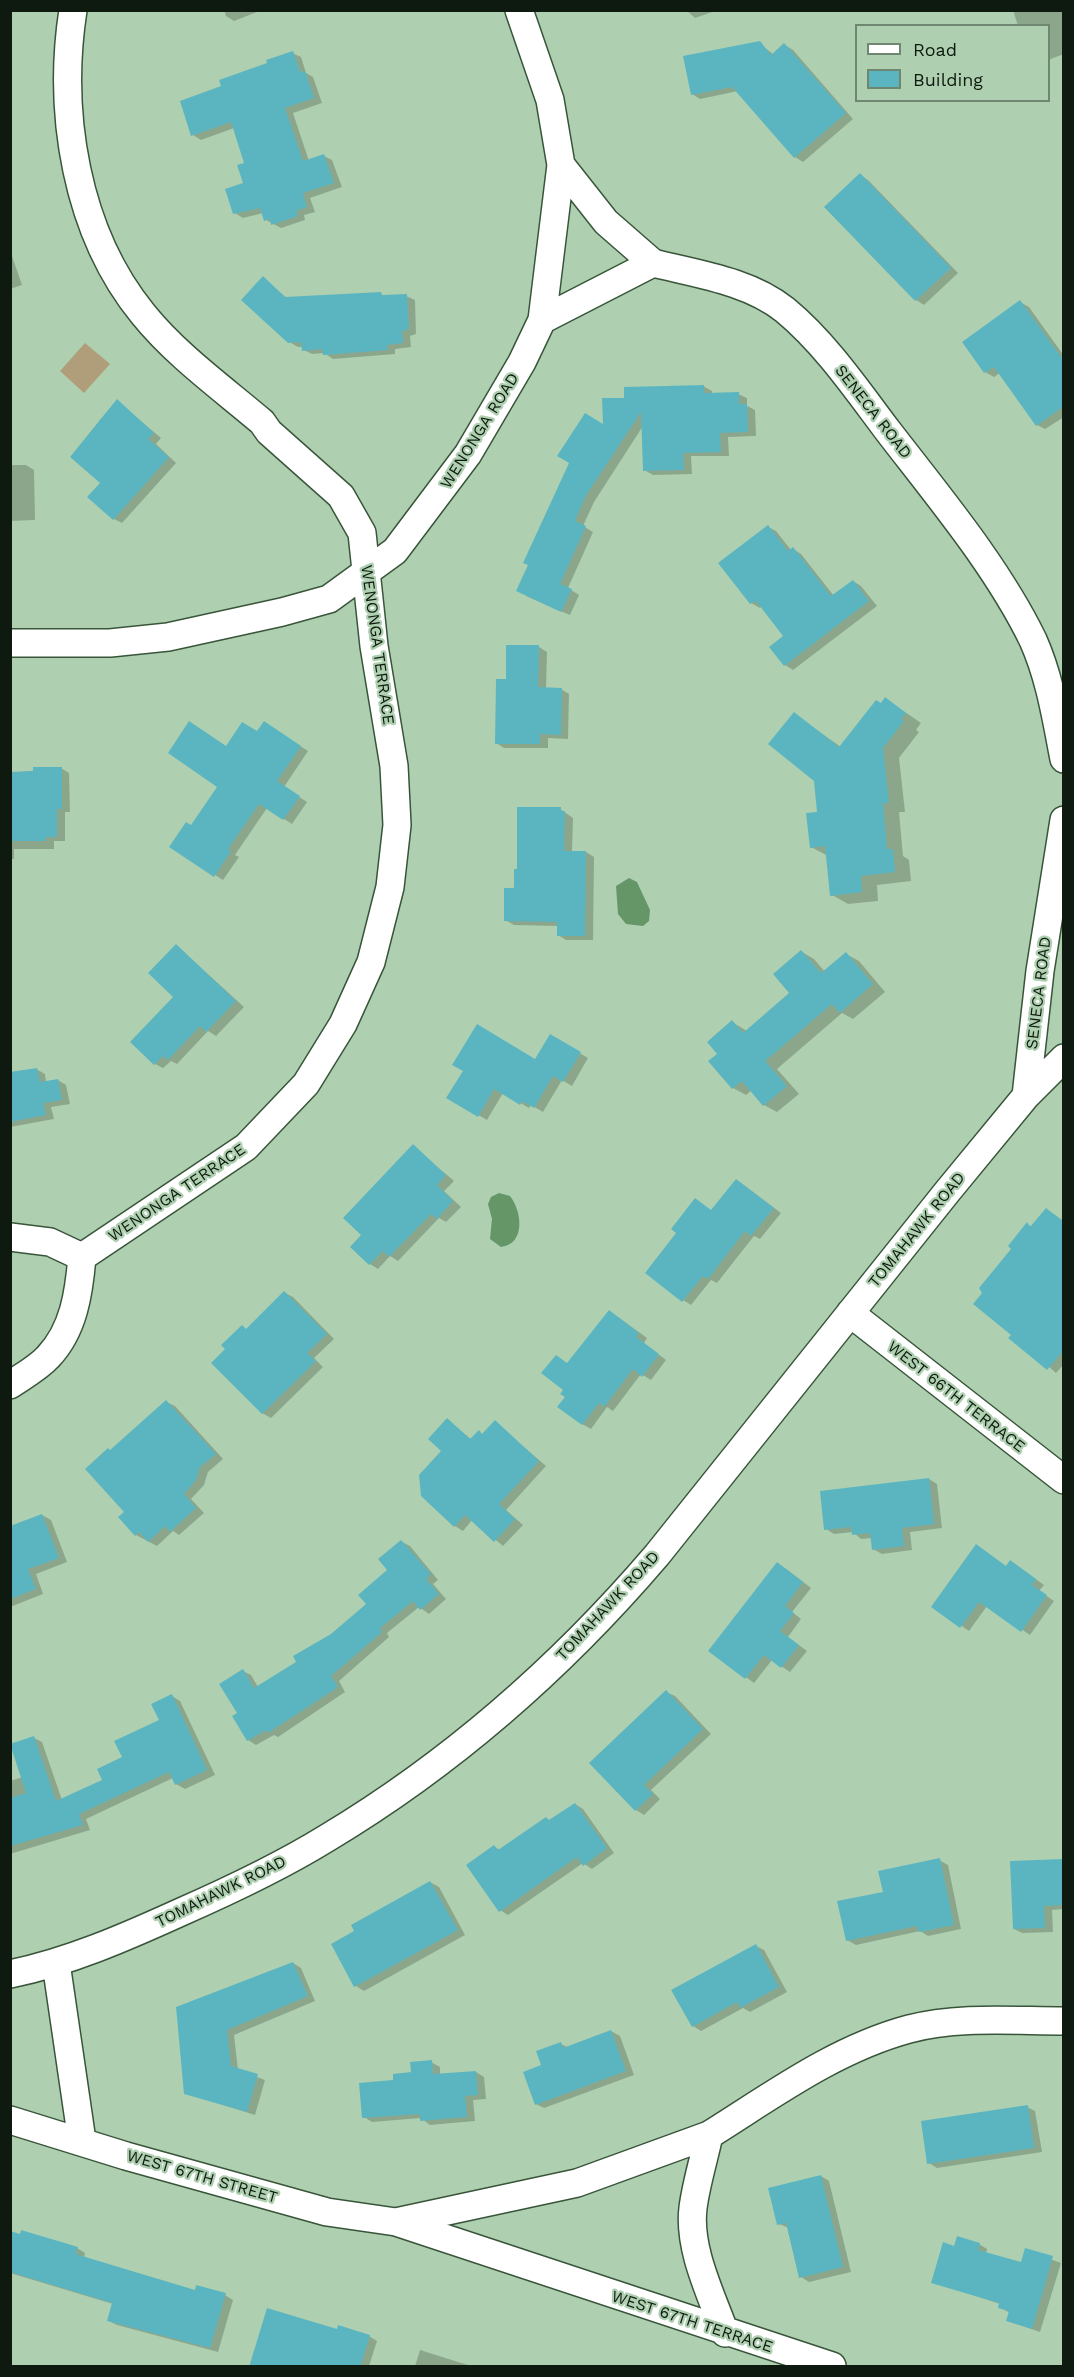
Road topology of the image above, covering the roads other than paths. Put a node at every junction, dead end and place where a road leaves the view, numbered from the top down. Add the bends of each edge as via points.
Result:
1 (74, 10) edge
2 (519, 10) edge
3 (561, 165) junction
4 (653, 262) junction
5 (542, 321) junction
6 (367, 572) junction
7 (10, 643) edge
8 (1064, 759) edge
9 (1064, 820) edge
10 (1064, 1058) edge
11 (1026, 1095) junction
12 (10, 1237) edge
13 (81, 1257) junction
14 (850, 1313) junction
15 (10, 1385) edge
16 (1064, 1480) edge
17 (56, 1963) junction
18 (10, 1974) edge
19 (1064, 2021) edge
20 (10, 2120) edge
21 (709, 2135) junction
22 (81, 2141) junction
23 (396, 2222) junction
24 (586, 2287) joint
25 (725, 2333) junction
26 (832, 2367) edge

1 - 6 street, WENONGA TERRACE via 69,80 73,151 94,231 108,261 143,315 166,340 341,496 362,533
2 - 3 street, WENONGA ROAD via 550,100
3 - 4 street via 606,222
3 - 5 street, WENONGA ROAD
4 - 5 street
4 - 8 street, SENECA ROAD via 750,289 784,310 866,402 1002,585 1033,641 1052,692
5 - 6 street, WENONGA ROAD via 522,362 448,484 395,551
6 - 7 street, WENONGA ROAD via 329,599 168,637 110,643
6 - 13 street, WENONGA TERRACE via 374,646 394,766 397,825 390,887 371,962 344,1024 325,1056 278,1115 246,1147
9 - 11 street, SENECA ROAD via 1040,971
10 - 11 street, TOMAHAWK ROAD
11 - 14 street, TOMAHAWK ROAD
12 - 13 street via 50,1242
13 - 15 street via 73,1316 49,1356
14 - 16 street, WEST 66TH TERRACE
14 - 17 street, TOMAHAWK ROAD via 615,1603 535,1683 440,1762 328,1838 254,1879 142,1930
17 - 18 street, TOMAHAWK ROAD
17 - 22 street
19 - 21 street, WEST 67TH STREET via 967,2022 910,2029 857,2047 794,2080
20 - 22 street, WEST 67TH STREET
21 - 23 street, WEST 67TH STREET via 577,2184
21 - 25 street via 693,2209 693,2233
22 - 23 street, WEST 67TH STREET via 327,2212
23 - 24 street, WEST 67TH STREET
24 - 25 street, WEST 67TH TERRACE
25 - 26 street, WEST 67TH TERRACE

